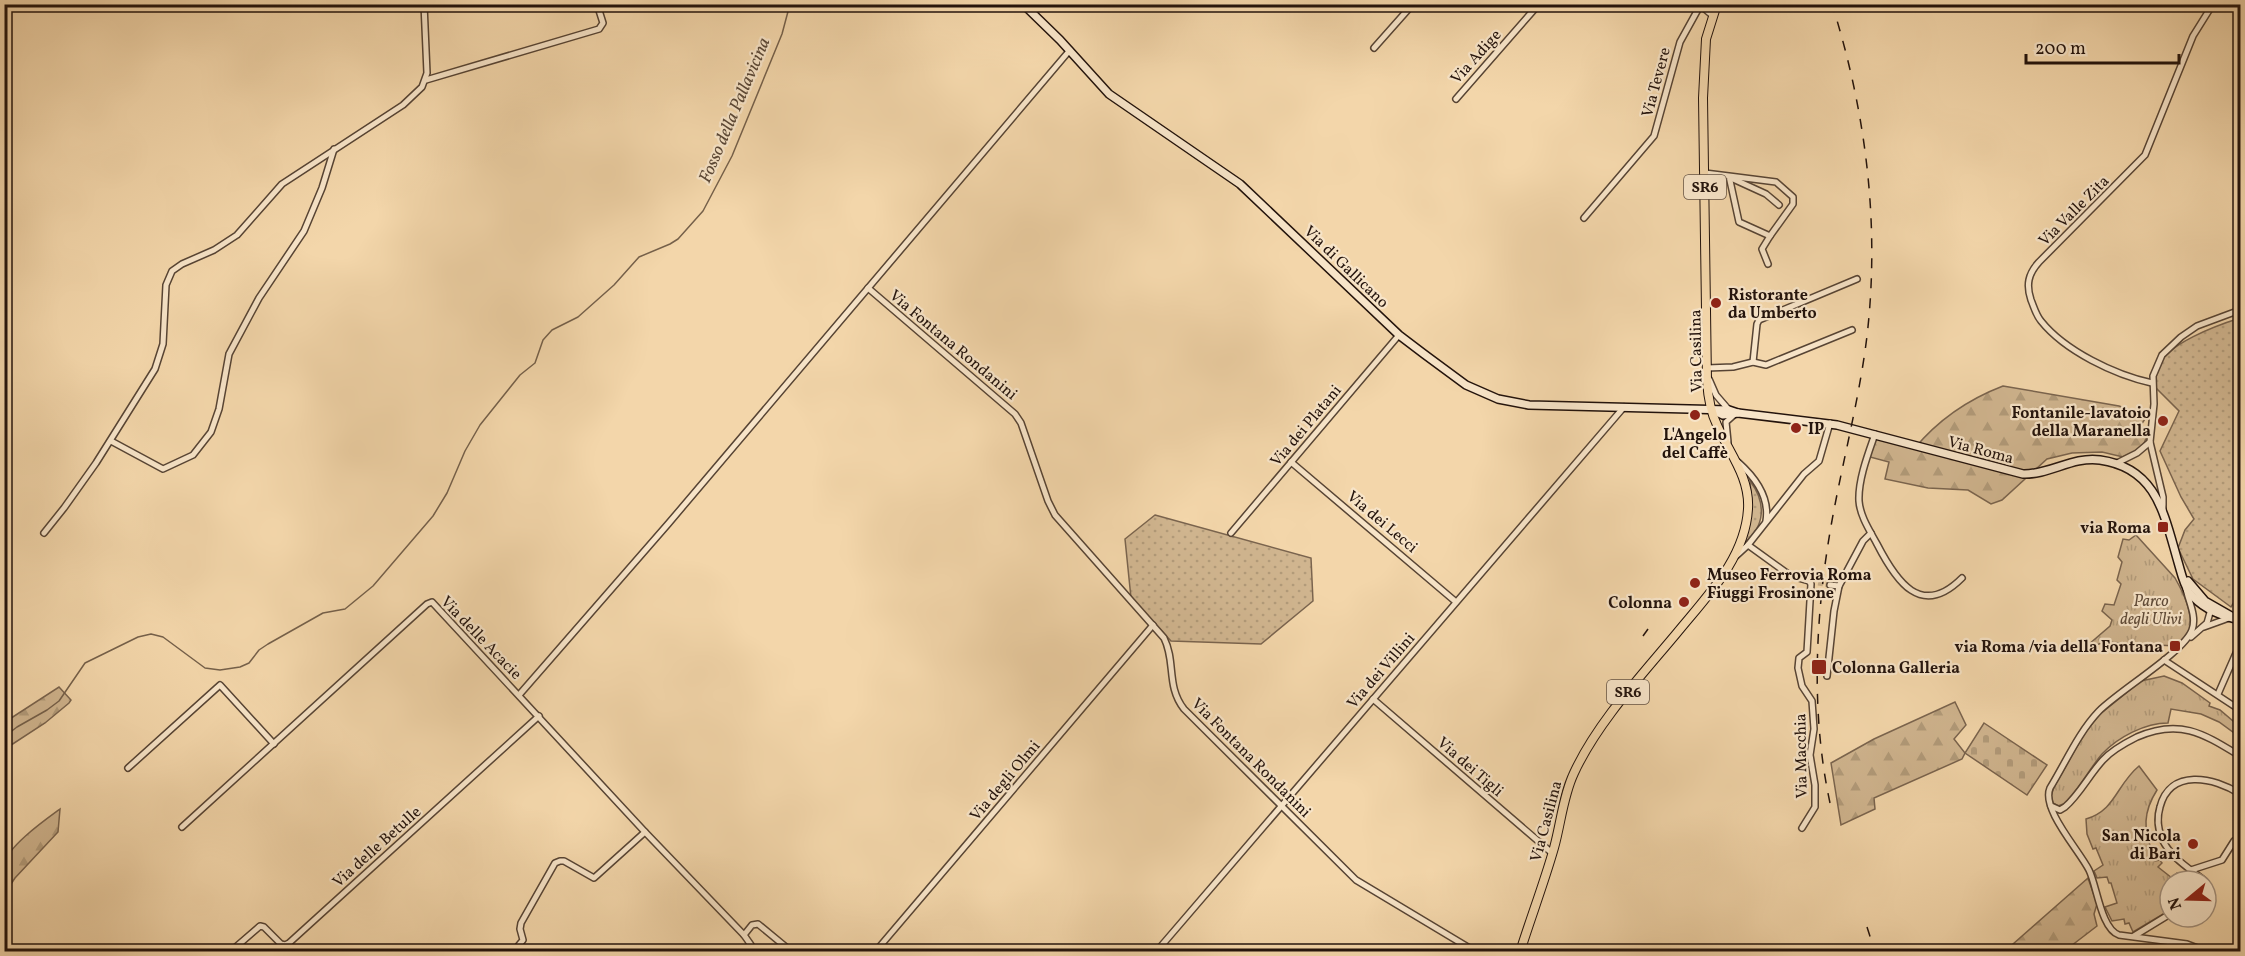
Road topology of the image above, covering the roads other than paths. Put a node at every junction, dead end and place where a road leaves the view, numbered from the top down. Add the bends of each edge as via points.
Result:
1 (424, 4) edge
2 (597, 4) edge
3 (1023, 4) edge
4 (1413, 4) edge
5 (1539, 4) edge
6 (1717, 4) edge
7 (2213, 4) edge
8 (1700, 5) edge
9 (1712, 15) junction
10 (1374, 48) dead end
11 (1070, 50) junction
12 (426, 80) junction
13 (1455, 99) dead end
14 (334, 149) junction
15 (1705, 173) junction
16 (1729, 177) junction
17 (1779, 205) dead end
18 (1584, 218) dead end
19 (1770, 236) junction
20 (1768, 264) dead end
21 (1857, 279) dead end
22 (868, 288) junction
23 (2241, 310) edge
24 (1852, 330) dead end
25 (1399, 335) junction
26 (1753, 362) junction
27 (1707, 369) junction
28 (2152, 383) junction
29 (1624, 407) junction
30 (1711, 410) junction
31 (1729, 410) junction
32 (1738, 413) junction
33 (1830, 423) junction
34 (1875, 434) junction
35 (111, 441) junction
36 (2150, 441) junction
37 (1730, 450) junction
38 (1735, 460) junction
39 (1292, 462) junction
40 (2114, 464) junction
41 (2163, 516) junction
42 (1766, 523) junction
43 (1871, 532) junction
44 (44, 533) dead end
45 (1231, 533) dead end
46 (1748, 545) junction
47 (1732, 561) junction
48 (2178, 563) junction
49 (1962, 578) dead end
50 (1810, 582) junction
51 (2184, 582) junction
52 (1818, 584) tunnel mouth
53 (1830, 585) tunnel mouth
54 (1839, 586) junction
55 (1456, 602) junction
56 (2210, 608) junction
57 (2193, 614) junction
58 (2236, 620) edge
59 (1153, 625) junction
60 (2202, 627) junction
61 (2185, 642) junction
62 (2241, 644) edge
63 (2163, 660) junction
64 (1827, 676) dead end
65 (2218, 694) junction
66 (519, 695) junction
67 (1373, 699) junction
68 (2241, 710) edge
69 (538, 716) junction
70 (274, 744) junction
71 (2241, 756) edge
72 (128, 768) dead end
73 (2241, 795) edge
74 (1280, 806) junction
75 (2051, 806) junction
76 (182, 827) dead end
77 (1802, 828) dead end
78 (645, 832) junction
79 (2234, 841) dead end
80 (1552, 853) junction
81 (2190, 869) edge
82 (2194, 869) edge
83 (2158, 921) edge
84 (744, 935) junction
85 (2134, 936) junction
86 (4, 945) edge
87 (17, 951) edge
88 (230, 951) edge
89 (513, 951) edge
90 (748, 951) edge
91 (792, 951) edge
92 (875, 951) edge
93 (1156, 951) edge
94 (1476, 951) edge
95 (1520, 951) edge
96 (2208, 951) edge

1 - 12 street
2 - 12 street via 603,23 599,29
3 - 11 street, Via di Gallicano
4 - 10 street
5 - 13 street, Via Adige
6 - 9 main road, Via Casilina / SR6
7 - 28 street, Via Valle Zita via 2193,36 2145,155 2036,266 2028,282 2039,318 2070,348
8 - 9 street
8 - 18 street, Via Tevere via 1680,42 1653,136
9 - 15 main road, Via Casilina / SR6 via 1705,54
11 - 22 street
11 - 25 street, Via di Gallicano via 1114,98 1245,188
12 - 14 street via 403,105
14 - 35 street via 282,184 237,235 171,273 166,285 164,338 159,359
14 - 35 street via 304,231 259,298 229,354 218,414 201,448 187,460 163,469
15 - 16 street
15 - 27 main road, Via Casilina / SR6
16 - 17 street via 1766,194
16 - 19 street via 1739,222
16 - 19 street via 1775,182 1793,197 1793,204
19 - 20 street via 1762,249
21 - 26 street via 1760,320
22 - 59 street, Via Fontana Rondanini via 1014,412 1058,519
22 - 66 street
23 - 28 street via 2197,326 2181,337 2156,364
24 - 26 street via 1767,365
25 - 29 street, Via di Gallicano via 1466,385 1498,399 1529,405
25 - 39 street, Via dei Platani
26 - 27 street
27 - 30 main road, Via Casilina / SR6
27 - 31 street via 1716,395
28 - 36 street
29 - 30 street, Via di Gallicano
29 - 55 street, Via dei Villini
30 - 31 street, Via Roma
30 - 32 street, Via Roma via 1724,415
30 - 37 main road, Via Casilina / SR6
31 - 32 street, Via Roma
32 - 33 street, Via Roma
32 - 37 street via 1726,422
33 - 34 street, Via Roma
33 - 42 street via 1819,461
34 - 40 street, Via Roma via 2023,474 2085,460
34 - 43 street via 1859,494 1859,505
35 - 44 street
36 - 40 street via 2137,453
36 - 41 street via 2163,497
37 - 38 main road, Via Casilina / SR6
38 - 42 street via 1765,496
38 - 47 main road, Via Casilina / SR6 via 1746,488 1748,507
39 - 45 street, Via dei Platani
39 - 55 street, Via dei Lecci
40 - 41 street, Via Roma via 2146,481
41 - 48 street, Via Roma
42 - 46 street
43 - 49 street via 1894,575 1908,589 1941,594
43 - 54 street
46 - 47 street
46 - 50 street via 1791,576
47 - 80 main road, Via Casilina / SR6 via 1631,688 1576,768
48 - 51 street, Via Roma
48 - 56 street
50 - 52 street
50 - 77 street, Via Macchia via 1807,649 1798,664 1802,686 1812,701 1814,729 1810,755 1816,803
51 - 56 street, Via Roma via 2193,596
51 - 57 street
53 - 54 street
54 - 64 street
55 - 67 street, Via dei Villini
56 - 57 street
56 - 58 street
56 - 60 street via 2209,620
57 - 61 street via 2193,627
58 - 60 street
59 - 74 street, Via Fontana Rondanini via 1166,643 1172,685 1181,705
59 - 92 street, Via degli Olmi
60 - 61 street
61 - 63 street
62 - 65 street
63 - 65 street
63 - 75 street via 2115,696 2089,723 2049,790
65 - 68 street
66 - 69 street, Via delle Acacie
66 - 70 street, Via delle Acacie via 430,602
67 - 74 street, Via dei Villini
67 - 80 street, Via dei Tigli
69 - 78 street, Via delle Acacie
69 - 88 street, Via delle Betulle via 290,943 281,944 260,926
70 - 72 street via 220,685
70 - 76 street, Via delle Acacie
71 - 75 street via 2199,734 2160,728 2114,750 2067,806 2060,810
73 - 81 street via 2224,786 2188,779 2177,782 2166,794 2158,814 2160,833 2170,851
74 - 93 street, Via dei Villini
74 - 94 street, Via Fontana Rondanini via 1356,880
75 - 85 street via 2088,868 2109,928 2117,935
78 - 84 street, Via delle Acacie
78 - 89 street via 594,878 564,861 555,863 520,924 523,940
79 - 82 street via 2222,860
80 - 95 main road, Via Casilina / SR6
83 - 85 street
84 - 90 street via 751,945
84 - 91 street via 753,924 759,924
85 - 96 street
86 - 87 street

